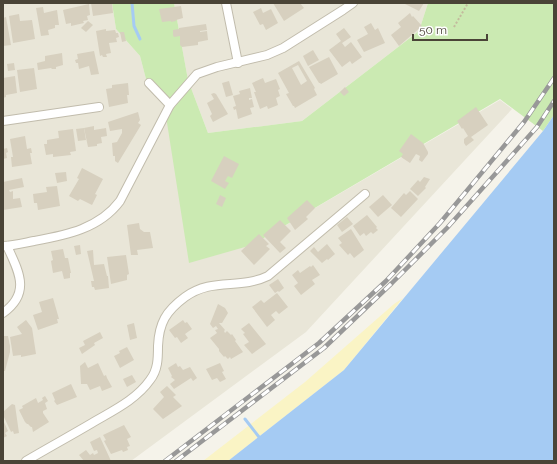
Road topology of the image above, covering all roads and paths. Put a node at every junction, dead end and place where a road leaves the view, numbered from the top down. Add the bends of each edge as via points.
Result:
1 (226, 3) edge
2 (353, 3) edge
3 (468, 3) edge
4 (454, 27) dead end
5 (238, 63) junction
6 (149, 83) dead end
7 (170, 105) junction
8 (99, 107) dead end
9 (3, 121) edge
10 (365, 194) dead end
11 (5, 246) edge
12 (3, 313) edge
13 (26, 461) edge

1 - 5 street
2 - 5 street via 283,48
3 - 4 path
5 - 7 street via 197,74
6 - 7 street
7 - 11 street via 115,208 89,227
8 - 9 street
10 - 13 street via 268,276 253,282 212,285 185,297 163,320 156,368 145,387 126,403
11 - 12 street via 17,268 21,282 18,298

